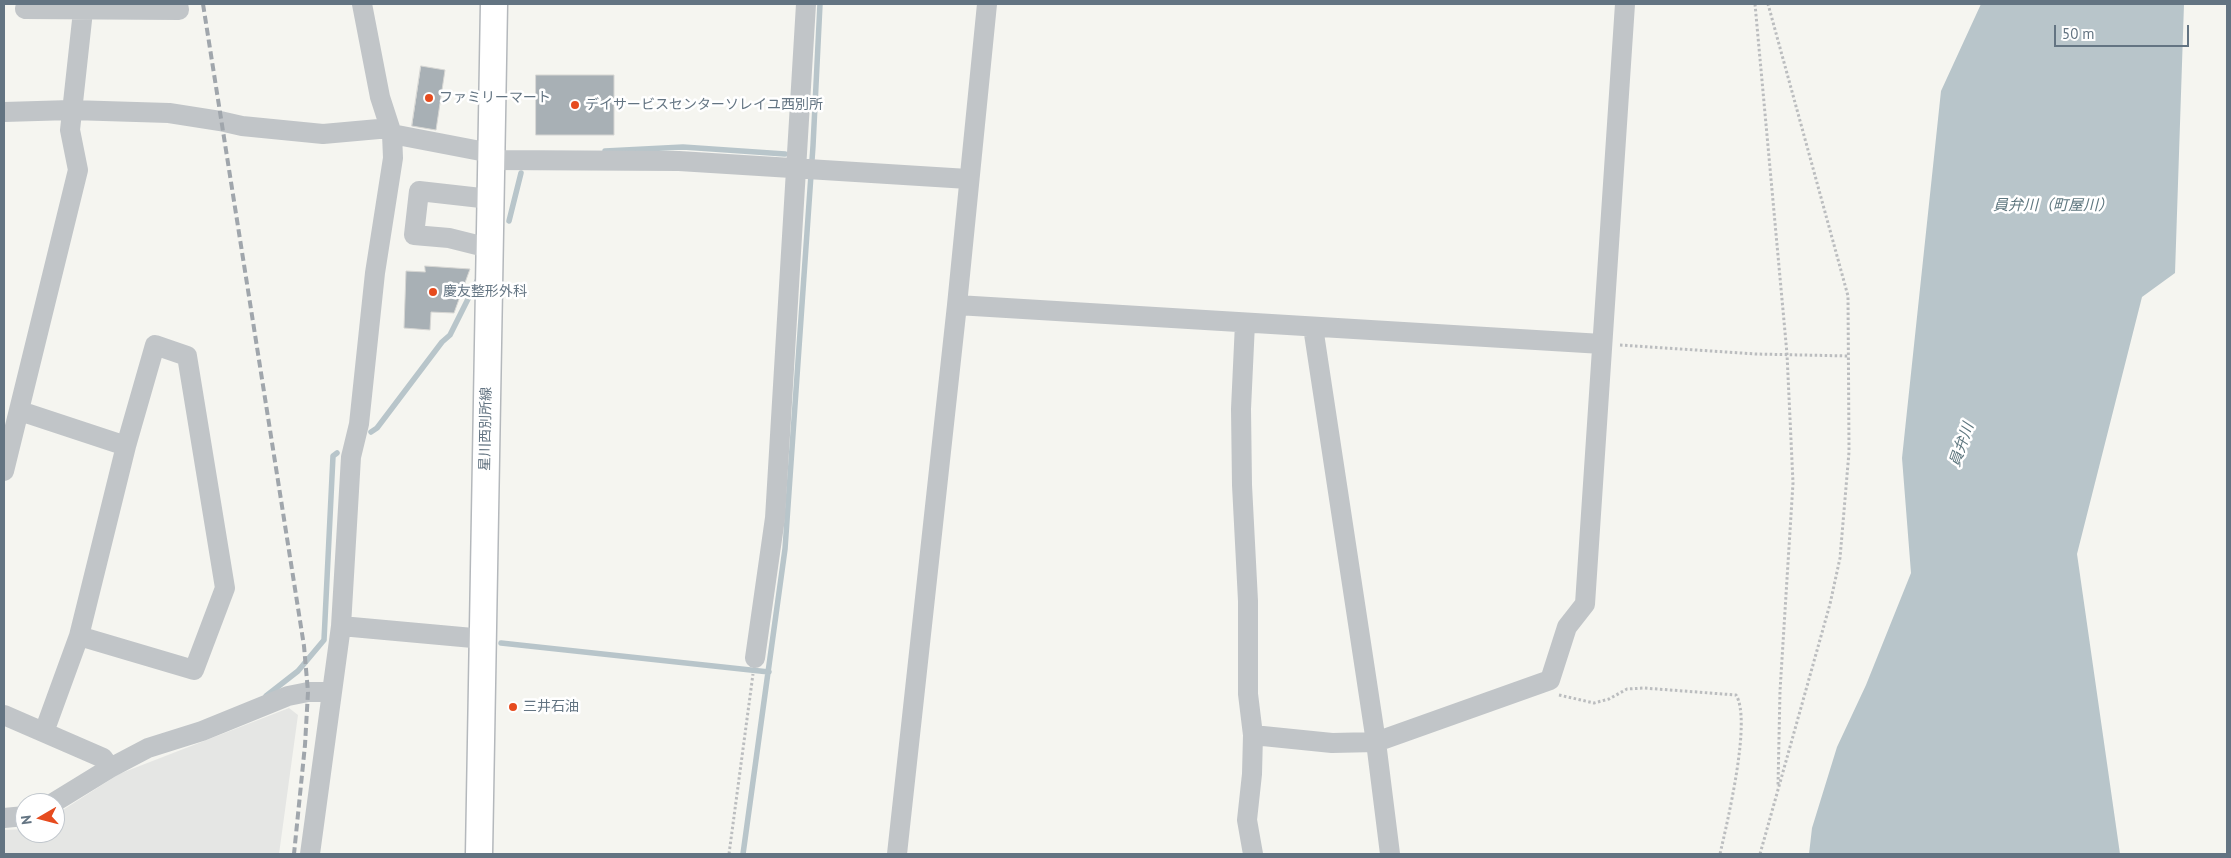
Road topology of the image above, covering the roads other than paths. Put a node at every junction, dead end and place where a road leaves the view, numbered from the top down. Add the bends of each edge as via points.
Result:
1 (26, 4) edge
2 (178, 4) edge
3 (362, 4) edge
4 (494, 4) edge
5 (806, 4) edge
6 (987, 4) edge
7 (1625, 4) edge
8 (83, 11) junction
9 (71, 110) junction
10 (4, 112) edge
11 (392, 131) junction
12 (490, 156) junction
13 (797, 169) junction
14 (968, 179) junction
15 (490, 199) junction
16 (414, 235) junction
17 (381, 238) junction
18 (489, 248) junction
19 (957, 306) junction
20 (1245, 324) junction
21 (1313, 327) junction
22 (1602, 344) junction
23 (20, 410) junction
24 (126, 446) junction
25 (4, 471) edge
26 (341, 626) junction
27 (79, 636) junction
28 (484, 639) junction
29 (756, 658) dead end
30 (331, 692) junction
31 (4, 714) edge
32 (44, 732) junction
33 (1253, 735) junction
34 (1376, 742) junction
35 (110, 768) junction
36 (65, 796) edge
37 (310, 854) edge
38 (479, 854) edge
39 (897, 854) edge
40 (1253, 854) edge
41 (1390, 854) edge

1 - 8 street via 26,9
2 - 8 street via 179,10
3 - 11 street via 380,97
4 - 12 main road, 星川西別所線
5 - 13 street
6 - 14 street
7 - 22 street
8 - 9 street
9 - 10 street
9 - 11 street via 170,113 242,126 324,134
9 - 23 street via 70,130 78,170
11 - 12 street
11 - 17 street via 392,158
12 - 13 street via 678,160
12 - 15 main road, 星川西別所線
13 - 14 street
13 - 29 street via 775,518
14 - 19 street
15 - 16 street via 419,191
15 - 18 main road, 星川西別所線
16 - 17 street
16 - 18 street via 449,238
17 - 26 street via 359,424 351,457
18 - 28 main road, 星川西別所線
19 - 20 street
19 - 39 street
20 - 21 street
20 - 33 street via 1242,485 1248,600 1248,694
21 - 22 street
21 - 34 street
22 - 34 street via 1585,604 1568,627 1550,680
23 - 24 street
23 - 25 street
24 - 27 street
24 - 27 street via 154,345 187,356 225,588 194,670
26 - 28 street
26 - 30 street
27 - 32 street
28 - 38 main road, 星川西別所線
30 - 35 street via 288,696 202,731 148,748
30 - 37 street
31 - 32 street
32 - 35 street via 103,758
33 - 34 street via 1332,743
33 - 40 street via 1247,820
34 - 41 street
35 - 36 street

